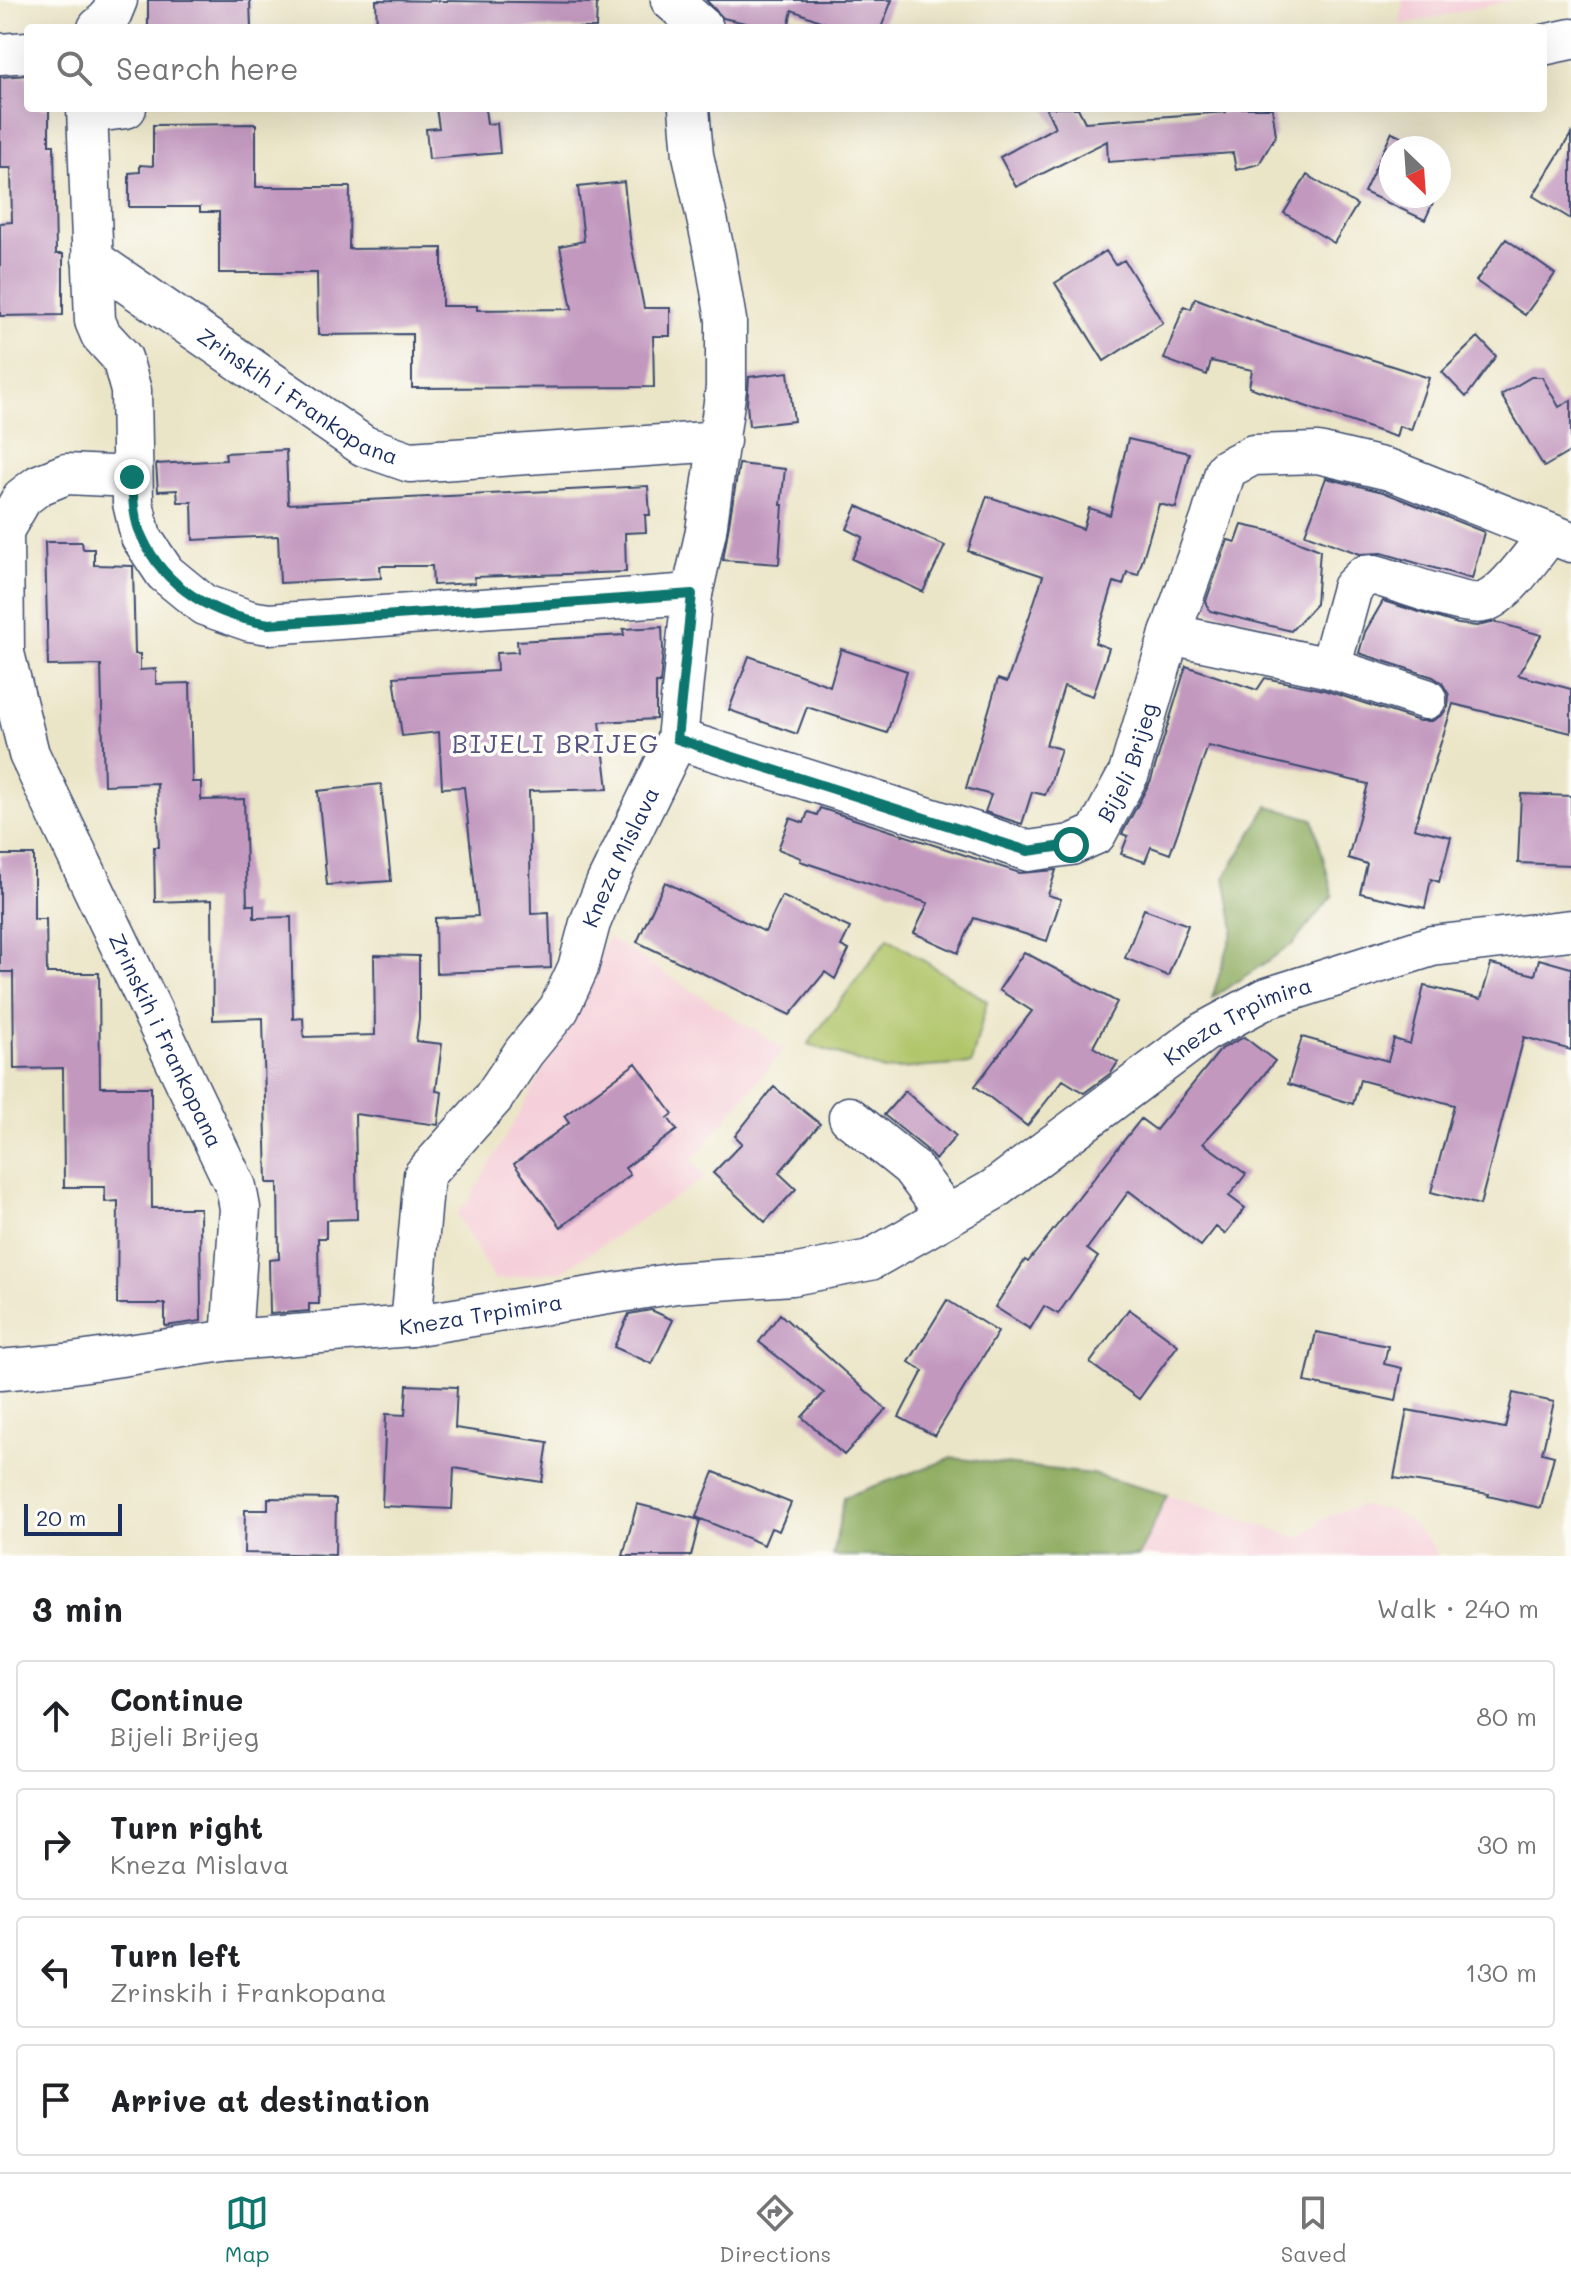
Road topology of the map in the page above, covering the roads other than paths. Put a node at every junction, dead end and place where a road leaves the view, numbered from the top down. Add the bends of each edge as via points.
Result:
1 (117, 0) edge
2 (102, 24) edge
3 (1571, 39) edge
4 (1547, 44) edge
5 (24, 52) edge
6 (0, 54) edge
7 (100, 112) edge
8 (689, 112) edge
9 (92, 259) junction
10 (720, 441) junction
11 (132, 477) junction
12 (1560, 538) edge
13 (692, 594) junction
14 (1170, 634) junction
15 (1330, 668) junction
16 (1426, 699) dead end
17 (677, 739) junction
18 (15, 758) edge
19 (1571, 930) edge
20 (849, 1117) dead end
21 (947, 1215) junction
22 (411, 1326) junction
23 (231, 1340) junction
24 (0, 1370) edge

1 - 2 street
3 - 4 street
5 - 6 street
7 - 9 street
8 - 10 street, Kneza Mislava via 726,320
9 - 10 street, Zrinskih i Frankopana via 364,446 410,462
9 - 11 street via 95,321 122,358 131,391
10 - 13 street, Kneza Mislava
11 - 13 street via 141,537 165,573 204,605 250,621 269,624
11 - 18 street, Zrinskih i Frankopana via 66,474 39,485 22,498 3,531 4,653
12 - 14 street, Bijeli Brijeg via 1390,470 1318,453 1253,455 1226,469
12 - 15 street via 1499,595 1482,604 1364,576 1352,588
13 - 17 street, Kneza Mislava
14 - 15 street
14 - 17 street, Bijeli Brijeg via 1129,773 1096,834 1071,845 1028,851
15 - 16 street
17 - 22 street, Kneza Mislava via 607,882 559,1009 493,1098 424,1175
18 - 23 street, Zrinskih i Frankopana via 236,1187 240,1208
19 - 21 street, Kneza Trpimira via 1432,946 1267,998 1204,1032 993,1190
20 - 21 street via 911,1167
21 - 22 street, Kneza Trpimira via 870,1260 792,1275 676,1283
22 - 23 street, Kneza Trpimira
23 - 24 street, Kneza Trpimira

